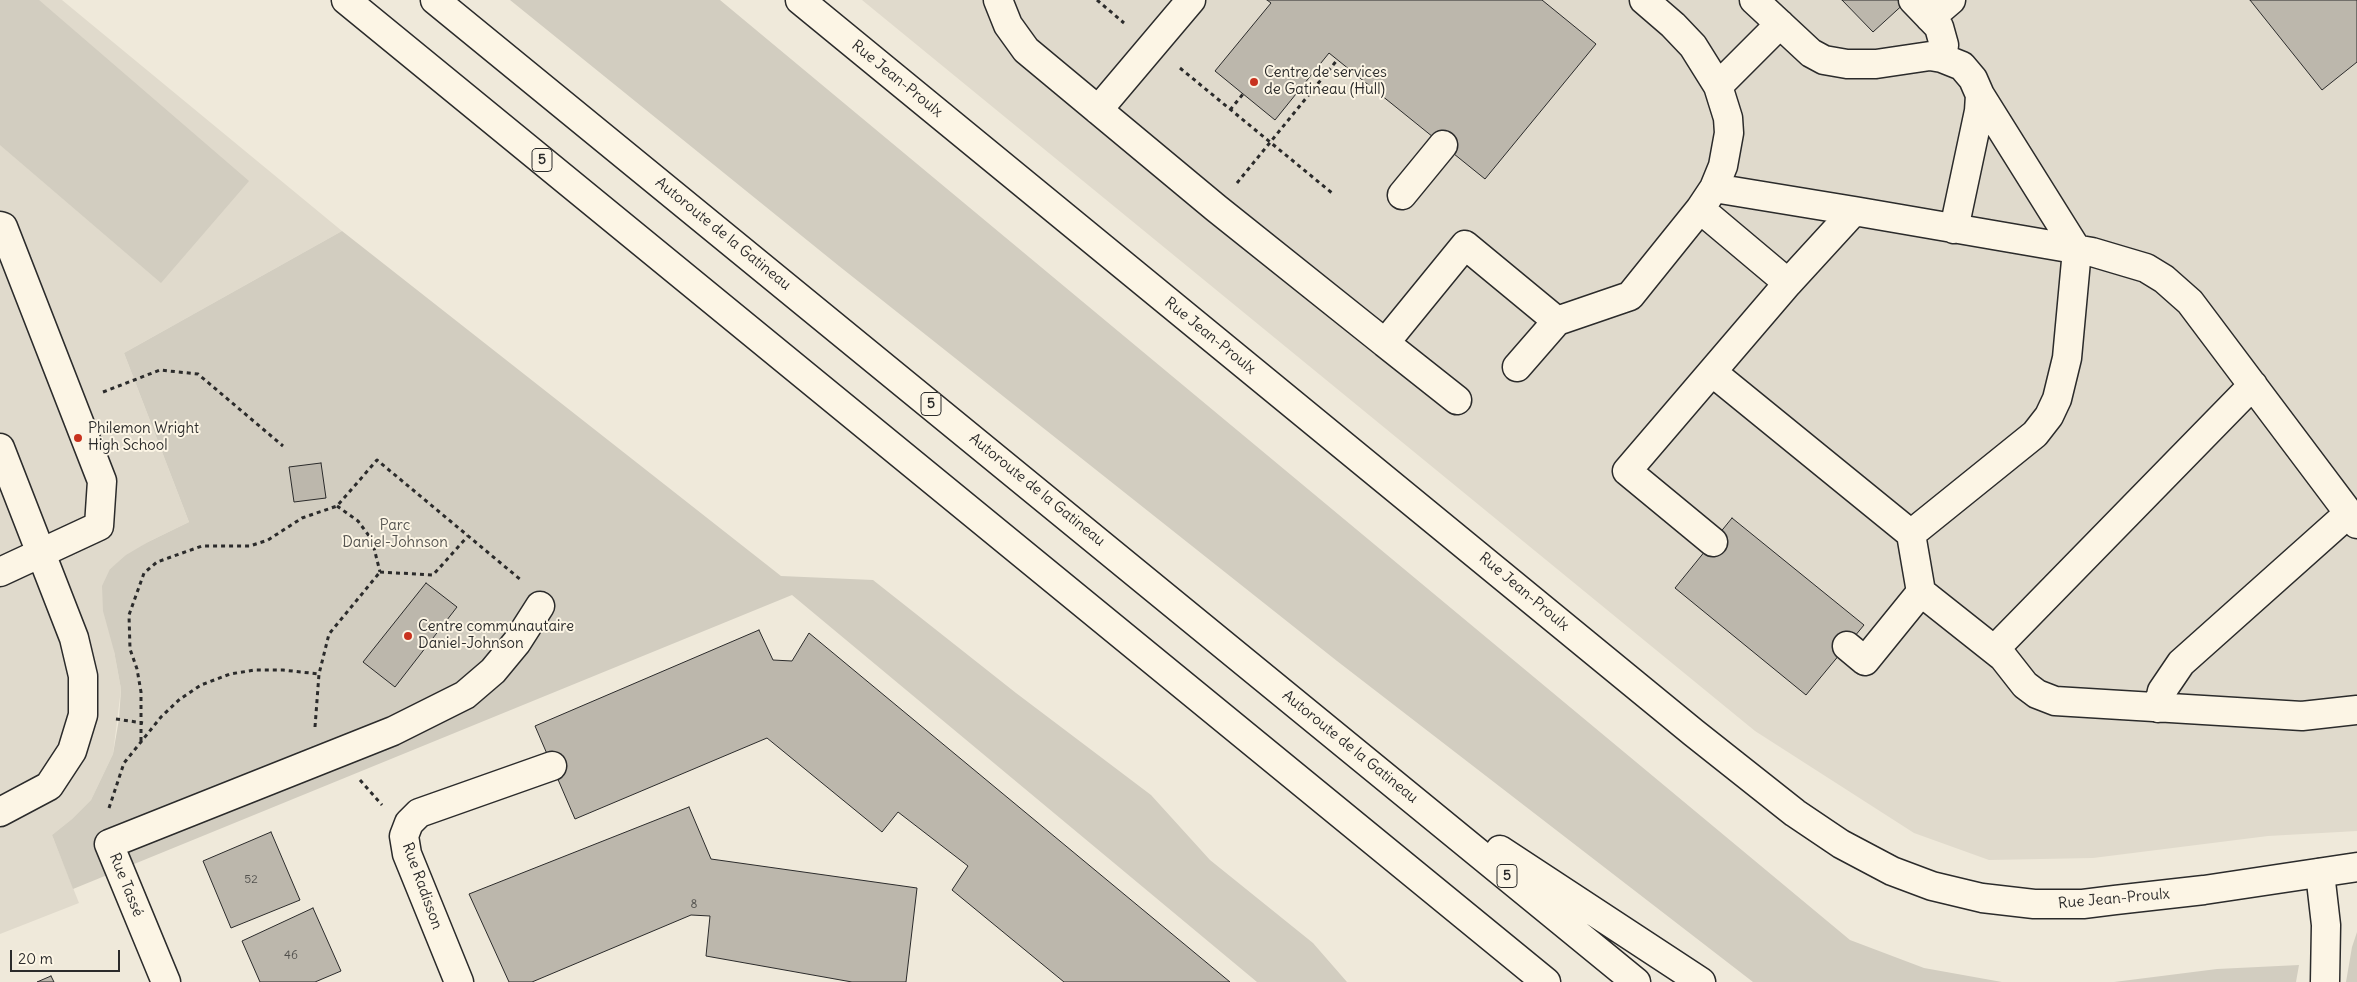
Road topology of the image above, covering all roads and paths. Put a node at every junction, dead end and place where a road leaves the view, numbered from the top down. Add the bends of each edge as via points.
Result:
1 (346, 0) edge
2 (435, 0) edge
3 (800, 0) edge
4 (998, 0) edge
5 (1097, 0) edge
6 (1191, 0) edge
7 (1646, 0) edge
8 (1754, 0) edge
9 (1951, 0) edge
10 (1922, 9) edge
11 (1124, 23) dead end
12 (1780, 24) junction
13 (1942, 58) junction
14 (1338, 59) dead end
15 (1180, 68) dead end
16 (1718, 86) junction
17 (1243, 94) dead end
18 (1980, 95) junction
19 (1098, 110) junction
20 (1230, 110) junction
21 (1270, 143) junction
22 (1444, 145) dead end
23 (1232, 189) dead end
24 (1332, 193) dead end
25 (1402, 195) dead end
26 (1707, 199) junction
27 (1854, 211) junction
28 (0, 226) edge
29 (1954, 229) junction
30 (2077, 250) junction
31 (1788, 283) junction
32 (1557, 321) junction
33 (1385, 343) junction
34 (1517, 367) dead end
35 (1712, 372) junction
36 (2253, 385) junction
37 (1457, 400) dead end
38 (72, 404) junction
39 (283, 446) dead end
40 (0, 448) edge
41 (336, 506) junction
42 (2353, 518) edge
43 (1911, 534) junction
44 (468, 536) junction
45 (1713, 542) dead end
46 (41, 554) junction
47 (0, 572) edge
48 (380, 572) junction
49 (1921, 592) junction
50 (540, 606) joint
51 (1847, 646) dead end
52 (1994, 650) junction
53 (319, 674) junction
54 (2158, 708) junction
55 (2357, 710) edge
56 (141, 741) junction
57 (324, 758) junction
58 (552, 766) dead end
59 (1377, 770) junction
60 (0, 812) edge
61 (406, 831) junction
62 (109, 844) junction
63 (2357, 867) edge
64 (2320, 873) junction
65 (166, 982) edge
66 (459, 982) edge
67 (1546, 982) edge
68 (1636, 982) edge
69 (1700, 982) edge
70 (2325, 982) edge

1 - 67 main road, 5
2 - 59 main road, Autoroute de la Gatineau / 5
3 - 64 main road, Rue Jean-Proulx via 1694,733 1795,813 1841,844 1918,882 1955,893 2009,902 2083,904
4 - 19 main road via 1008,24 1026,50
5 - 11 path
6 - 19 main road
7 - 16 main road via 1693,46
8 - 12 main road
9 - 10 main road
10 - 13 main road via 1939,27
12 - 13 main road via 1811,53 1824,60 1876,64 1912,58
12 - 16 main road
13 - 18 main road via 1962,66
14 - 21 path
15 - 20 path
16 - 26 main road via 1729,133 1724,166
17 - 20 path
18 - 29 main road
18 - 30 main road
19 - 33 main road
20 - 21 path
21 - 23 path
21 - 24 path
22 - 25 main road
26 - 27 main road
26 - 31 main road
26 - 32 main road via 1630,296
27 - 29 main road
27 - 31 main road
28 - 38 main road
29 - 30 main road
30 - 36 main road via 2146,268 2164,279 2190,302
30 - 43 main road via 2067,358 2057,399 2049,416 2024,445
31 - 35 main road
32 - 33 main road via 1465,245
32 - 34 main road
33 - 37 main road
35 - 43 main road
35 - 45 main road via 1627,471
36 - 42 main road
36 - 52 main road
38 - 39 path via 160,370 198,374
38 - 46 main road via 102,481 99,526
40 - 46 main road
41 - 44 path via 377,460
41 - 48 path via 358,521 372,540
41 - 56 path via 302,518 268,540 250,546 202,546 158,562 144,573 128,615 130,649 141,692
42 - 54 main road via 2182,663 2162,691
43 - 49 main road
44 - 48 path via 433,575
44 - 50 path via 541,597
46 - 47 main road
46 - 60 main road via 74,638 84,676 83,715 72,751 49,786
48 - 53 path via 329,634
49 - 51 main road via 1865,661
49 - 52 main road
50 - 57 main road via 493,671 465,695 430,714
52 - 54 main road via 2025,685 2055,701
53 - 56 path via 255,670 230,674 180,699
53 - 57 path
54 - 55 main road via 2302,716
56 - 62 path via 124,763 116,783 109,807
57 - 61 path
57 - 62 main road
58 - 61 main road, Rue Radisson via 419,813
59 - 68 main road, Autoroute de la Gatineau / 5
59 - 69 main road
61 - 66 main road, Rue Radisson via 407,854
62 - 65 main road, Rue Tassé
63 - 64 main road, Rue Jean-Proulx
64 - 70 main road via 2326,924

